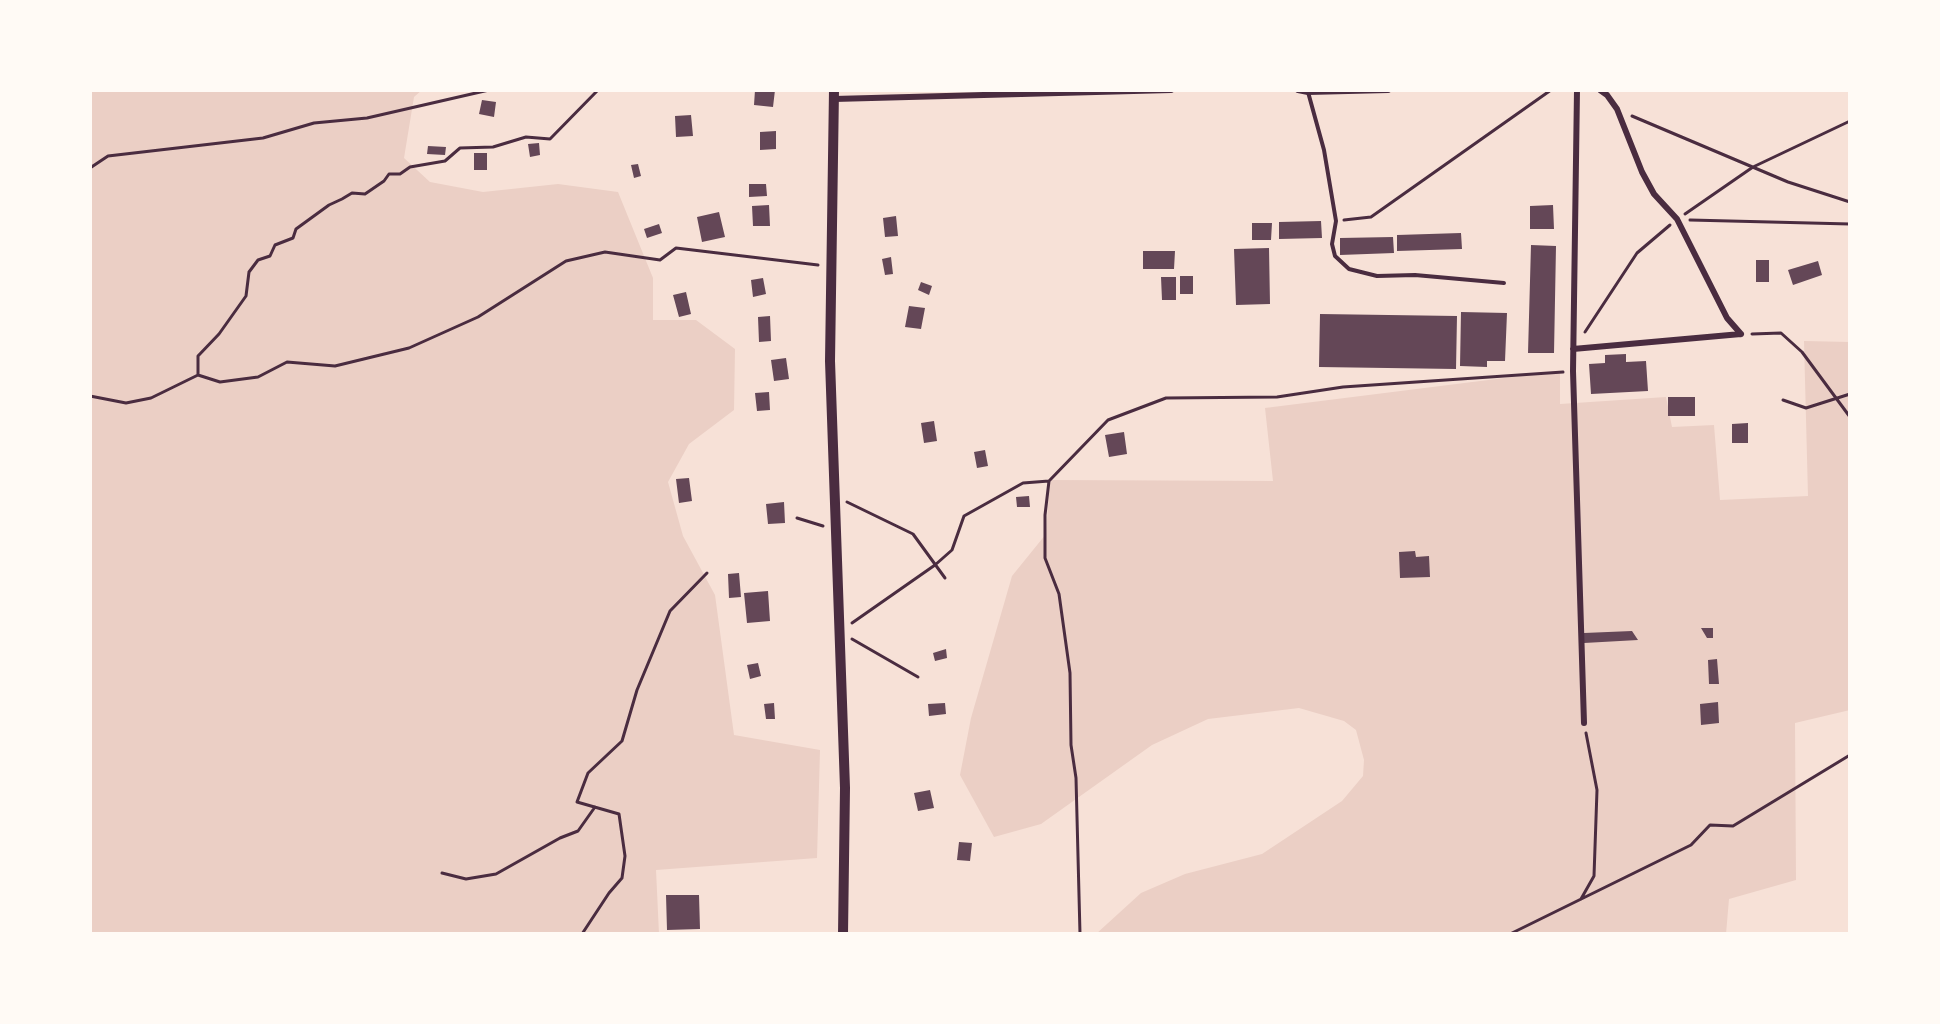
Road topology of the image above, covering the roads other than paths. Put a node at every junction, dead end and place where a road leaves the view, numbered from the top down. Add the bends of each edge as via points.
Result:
1 (1171, 90) edge
2 (1298, 90) edge
3 (1388, 90) edge
4 (1577, 90) edge
5 (1600, 90) edge
6 (1308, 92) junction
7 (834, 94) edge
8 (1504, 284) dead end
9 (1573, 349) junction
10 (1584, 723) road end
11 (843, 934) edge

1 - 7 street
2 - 6 street
3 - 6 street
4 - 9 street
5 - 9 street via 1617,109 1654,194 1677,219 1727,318 1741,334
6 - 8 lane via 1324,150 1336,221 1332,244 1335,256 1349,269 1377,276
7 - 11 main road via 830,361 844,788
9 - 10 street

